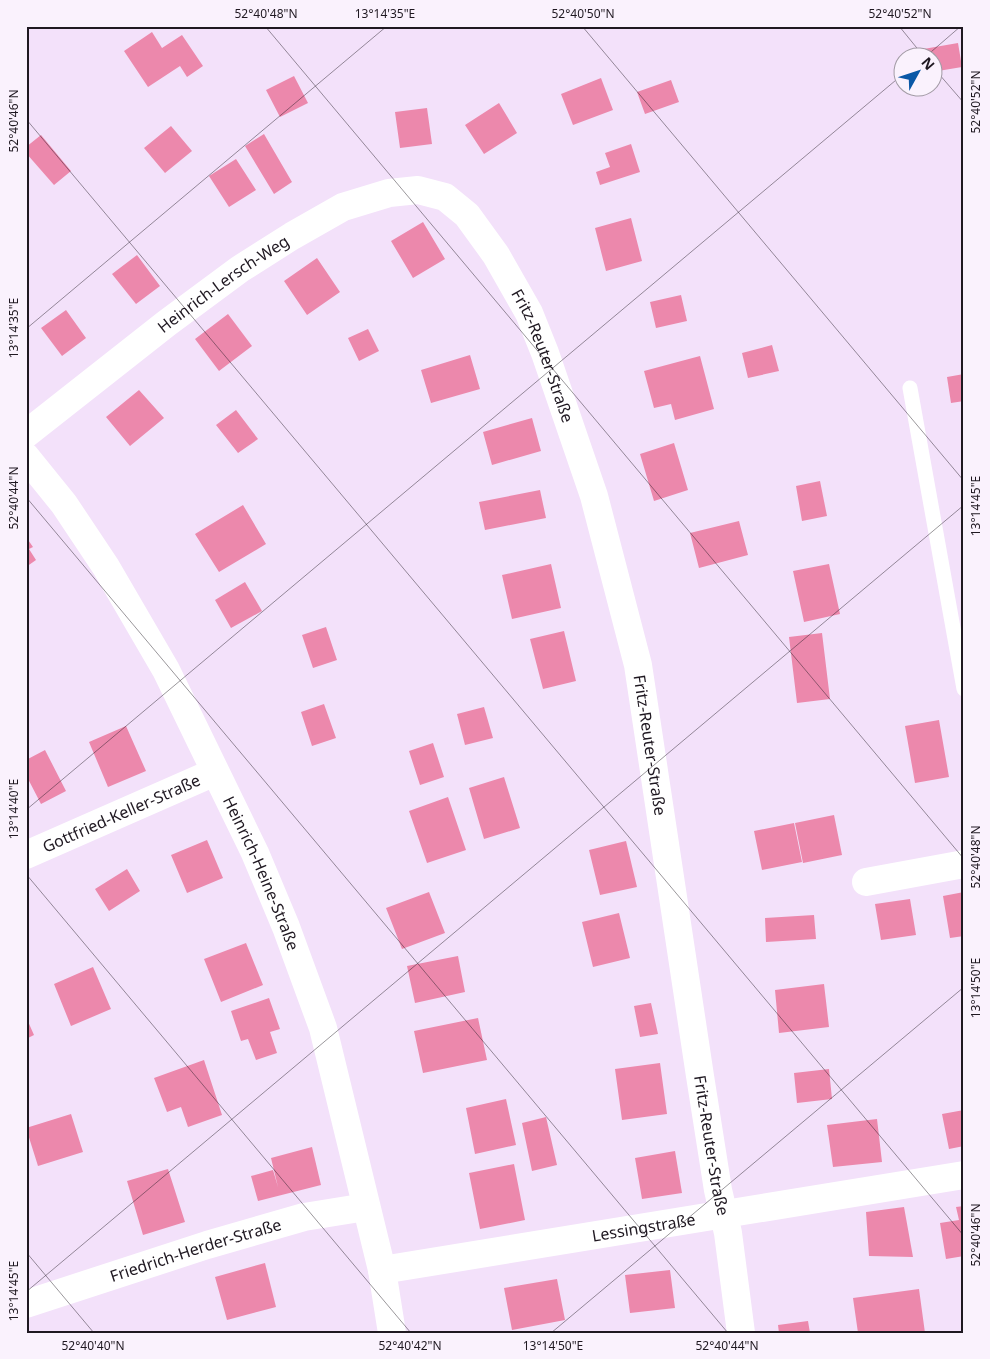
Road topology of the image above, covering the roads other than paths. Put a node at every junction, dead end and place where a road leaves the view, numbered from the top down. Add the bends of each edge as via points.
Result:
1 (445, 197) joint
2 (910, 388) dead end
3 (26, 434) edge
4 (26, 457) edge
5 (964, 689) edge
6 (215, 772) junction
7 (26, 855) edge
8 (964, 864) edge
9 (866, 882) dead end
10 (964, 1175) edge
11 (366, 1207) junction
12 (723, 1214) junction
13 (382, 1270) junction
14 (26, 1304) edge
15 (392, 1333) edge
16 (741, 1333) edge

1 - 3 street, Heinrich-Lersch-Weg via 418,190 389,193 343,207 240,269
1 - 12 street, Fritz-Reuter-Straße via 467,215 496,254 529,313 594,496 615,572 646,711
2 - 5 lane
4 - 6 street, Heinrich-Heine-Straße via 64,504 106,567 166,670
6 - 7 street, Gottfried-Keller-Straße
6 - 11 street, Heinrich-Heine-Straße via 255,853 323,1028
8 - 9 street
10 - 12 street, Lessingstraße
11 - 13 street, Heinrich-Heine-Straße
11 - 14 street, Friedrich-Herder-Straße via 304,1217 251,1232
12 - 13 street, Lessingstraße
12 - 16 street, Fritz-Reuter-Straße
13 - 15 street, Heinrich-Heine-Straße

